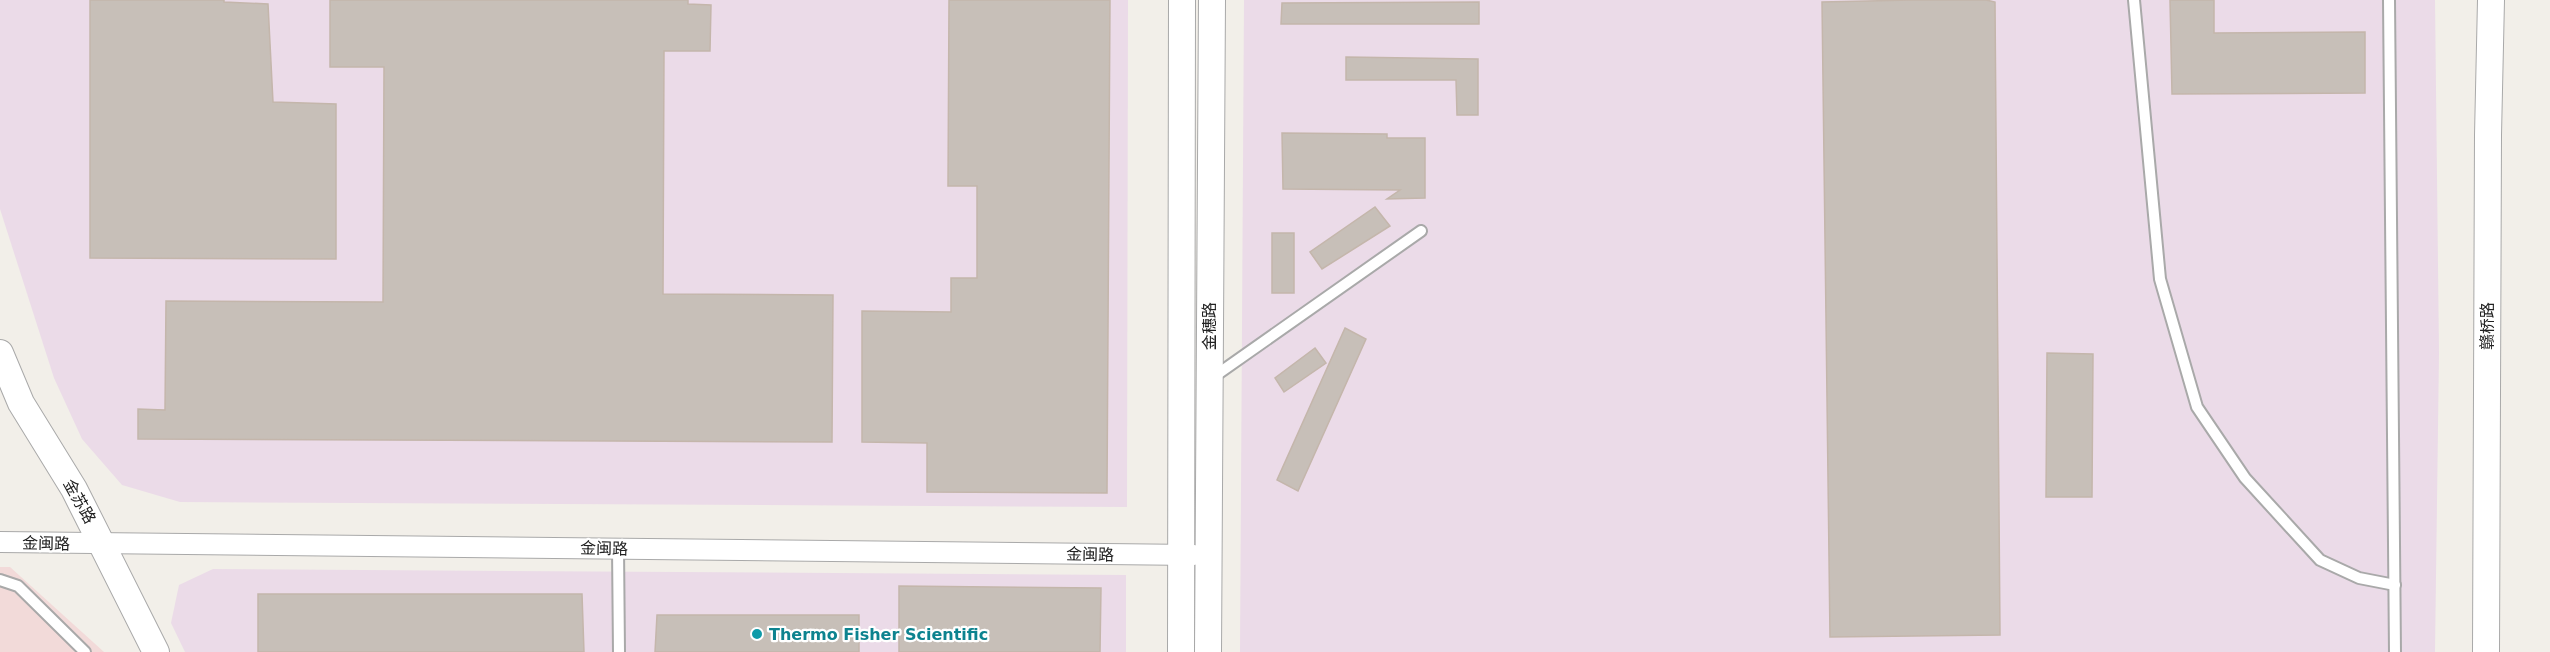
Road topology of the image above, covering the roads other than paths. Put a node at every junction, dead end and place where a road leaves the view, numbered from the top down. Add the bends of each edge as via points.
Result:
1 (1182, 0) edge
2 (1212, 0) edge
3 (2134, 0) edge
4 (2389, 0) edge
5 (2491, 0) edge
6 (1421, 231) dead end
7 (0, 353) edge
8 (1209, 380) junction
9 (0, 542) edge
10 (103, 544) junction
11 (618, 548) junction
12 (1181, 555) junction
13 (1209, 555) junction
14 (0, 579) edge
15 (2395, 585) junction
16 (85, 652) edge
17 (156, 652) edge
18 (619, 652) edge
19 (1181, 652) edge
20 (1208, 652) edge
21 (2395, 652) edge
22 (2486, 652) edge

1 - 12 street, 金穗路
2 - 8 street, 金穗路
3 - 15 lane via 2160,279 2197,407 2245,478 2320,560 2359,578
4 - 15 lane
5 - 22 street, 赣桥路
6 - 8 lane
7 - 10 street, 金苏路 via 21,403
8 - 13 street, 金穗路
9 - 10 street, 金闽路
10 - 11 street, 金闽路
10 - 17 street, 金苏路
11 - 12 street, 金闽路
11 - 18 lane
12 - 13 street, 金闽路
12 - 19 street, 金穗路
13 - 20 street, 金穗路
14 - 16 lane via 18,586
15 - 21 lane

